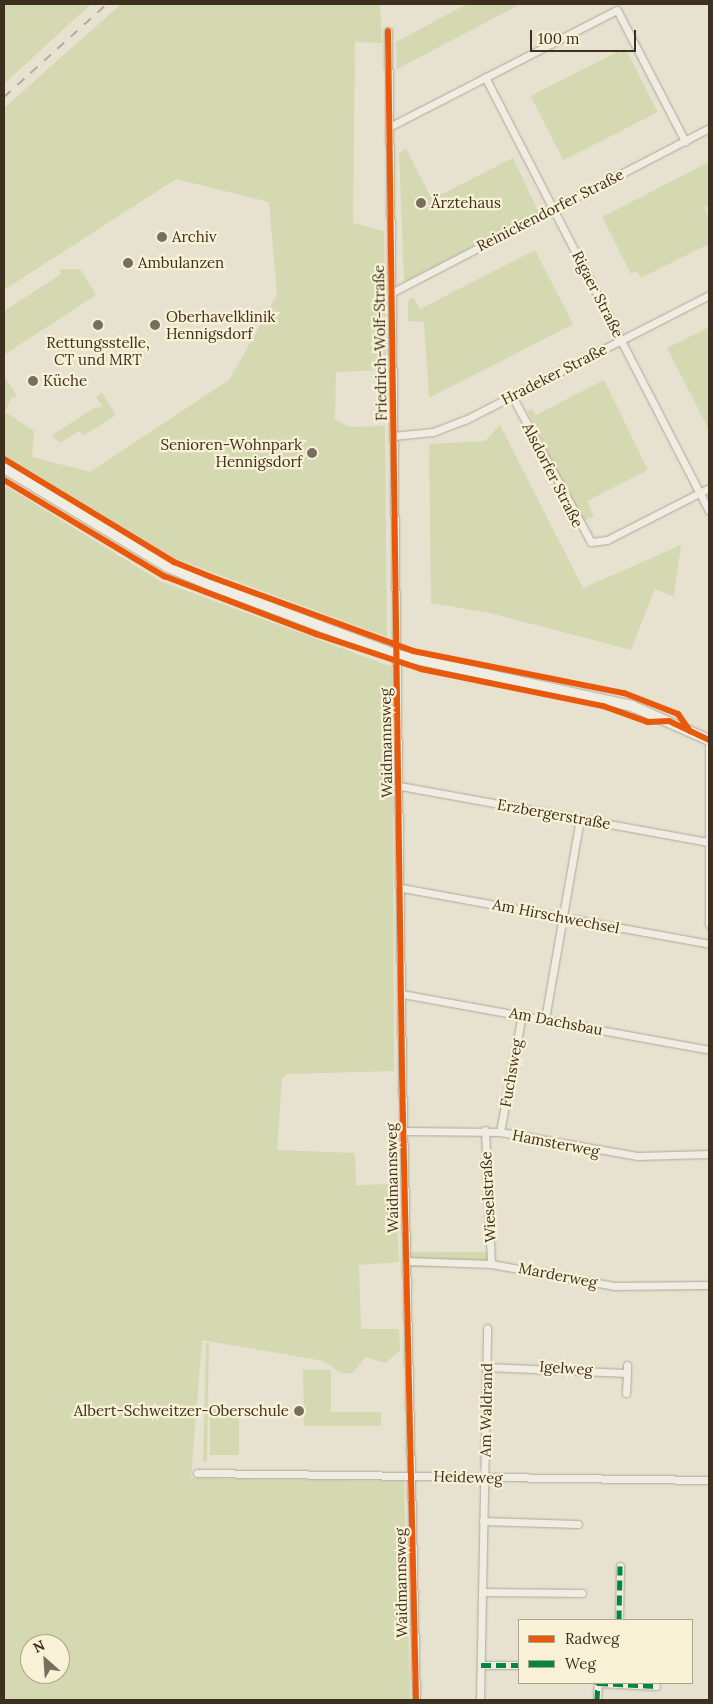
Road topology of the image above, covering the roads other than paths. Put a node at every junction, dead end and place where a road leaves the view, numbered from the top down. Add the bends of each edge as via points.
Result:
1 (388, 31) dead end
2 (485, 76) junction
3 (391, 126) junction
4 (709, 128) edge
5 (685, 141) junction
6 (554, 208) junction
7 (391, 292) junction
8 (709, 295) edge
9 (621, 340) junction
10 (512, 396) junction
11 (393, 436) junction
12 (4, 468) edge
13 (709, 488) edge
14 (700, 493) junction
15 (709, 511) edge
16 (397, 655) junction
17 (709, 740) edge
18 (709, 746) edge
19 (400, 786) junction
20 (580, 820) junction
21 (708, 842) edge
22 (402, 888) junction
23 (562, 917) junction
24 (709, 924) edge
25 (709, 944) edge
26 (402, 994) junction
27 (522, 1014) junction
28 (545, 1019) junction
29 (709, 1050) edge
30 (485, 1130) junction
31 (404, 1131) junction
32 (500, 1132) junction
33 (709, 1154) edge
34 (406, 1261) junction
35 (491, 1264) junction
36 (709, 1285) edge
37 (487, 1328) dead end
38 (486, 1367) junction
39 (626, 1393) dead end
40 (198, 1473) dead end
41 (412, 1476) junction
42 (484, 1478) junction
43 (709, 1480) edge
44 (484, 1522) junction
45 (578, 1524) dead end
46 (620, 1566) dead end
47 (482, 1592) junction
48 (582, 1593) dead end
49 (619, 1619) edge
50 (481, 1664) junction
51 (518, 1665) edge
52 (598, 1684) edge
53 (631, 1684) edge
54 (656, 1686) dead end
55 (416, 1700) edge
56 (480, 1700) edge
57 (597, 1700) edge

1 - 3 street, Friedrich-Wolf-Straße
2 - 3 street
2 - 5 street via 618,10
2 - 6 street, Rigaer Straße
3 - 7 street, Friedrich-Wolf-Straße
4 - 5 street, Reinickendorfer Straße
5 - 6 street, Reinickendorfer Straße
6 - 7 street, Reinickendorfer Straße
6 - 9 street, Rigaer Straße
7 - 11 street, Friedrich-Wolf-Straße
8 - 9 street, Hradeker Straße
9 - 10 street, Hradeker Straße
9 - 14 street, Rigaer Straße
10 - 11 street, Hradeker Straße via 433,432
10 - 14 street, Alsdorfer Straße via 591,542 607,540
11 - 16 street, Friedrich-Wolf-Straße
12 - 16 main road via 168,567
13 - 14 street, Alsdorfer Straße
14 - 15 street, Rigaer Straße
16 - 17 main road via 632,706
16 - 19 street, Waidmannsweg
18 - 21 street
19 - 20 street, Erzbergerstraße
19 - 22 street, Waidmannsweg
20 - 21 street, Erzbergerstraße
20 - 23 street
21 - 24 street
22 - 23 street, Am Hirschwechsel
22 - 26 street, Waidmannsweg
23 - 25 street, Am Hirschwechsel
23 - 28 street
26 - 27 street, Am Dachsbau
26 - 31 street, Waidmannsweg
27 - 28 street, Am Dachsbau
27 - 32 street, Fuchsweg
28 - 29 street, Am Dachsbau
30 - 31 street, Hamsterweg
30 - 32 street, Hamsterweg
30 - 35 street, Wieselstraße
31 - 34 street, Waidmannsweg
32 - 33 street, Hamsterweg via 613,1154
34 - 35 street, Marderweg
34 - 41 street, Waidmannsweg
35 - 36 street, Marderweg via 615,1286
37 - 38 street, Am Waldrand
38 - 39 street, Igelweg via 627,1369
38 - 42 street, Am Waldrand
40 - 41 street, Heideweg
41 - 42 street, Heideweg
41 - 55 street, Waidmannsweg
42 - 43 street, Heideweg
42 - 44 street, Am Waldrand
44 - 45 street
44 - 47 street, Am Waldrand
46 - 49 street
47 - 48 street
47 - 50 street, Am Waldrand
50 - 51 street
50 - 56 street, Am Waldrand
52 - 57 street
53 - 54 street

